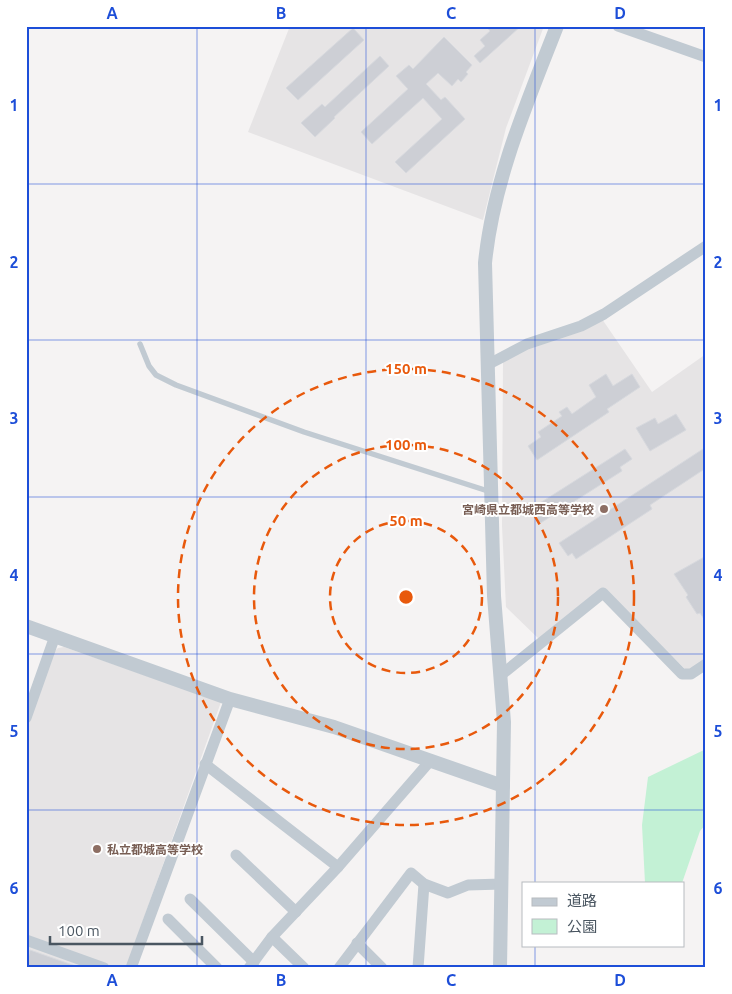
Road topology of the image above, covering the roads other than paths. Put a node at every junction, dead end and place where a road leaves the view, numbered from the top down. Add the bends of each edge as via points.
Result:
1 (557, 26) edge
2 (618, 26) edge
3 (706, 57) edge
4 (706, 246) edge
5 (140, 344) dead end
6 (489, 364) junction
7 (492, 492) junction
8 (26, 626) edge
9 (55, 636) junction
10 (706, 664) edge
11 (501, 675) junction
12 (230, 698) junction
13 (26, 718) edge
14 (431, 760) junction
15 (205, 764) junction
16 (503, 786) junction
17 (236, 855) dead end
18 (338, 867) junction
19 (424, 884) junction
20 (502, 884) junction
21 (190, 899) dead end
22 (296, 912) junction
23 (168, 919) dead end
24 (272, 937) junction
25 (26, 940) edge
26 (357, 943) junction
27 (251, 965) edge
28 (104, 968) edge
29 (131, 968) edge
30 (217, 968) edge
31 (304, 968) edge
32 (339, 968) edge
33 (382, 968) edge
34 (418, 968) edge
35 (500, 968) edge

1 - 6 street via 526,105 490,223 485,263
2 - 3 street
4 - 6 street via 604,314 581,326 527,344
5 - 7 lane via 148,366 156,375 176,386 304,432
6 - 7 street
7 - 11 street via 494,596
8 - 9 street
9 - 12 street
9 - 13 street
10 - 11 street via 691,674 682,674 604,593
11 - 16 street
12 - 14 street
12 - 15 street
14 - 16 street
14 - 18 street
15 - 18 street
15 - 29 street
16 - 20 street
17 - 22 street
18 - 22 street
19 - 20 street via 448,893 468,885
19 - 26 street via 411,873
19 - 34 street
20 - 35 street
21 - 27 street
22 - 24 street
23 - 30 street
24 - 27 street
24 - 31 street
25 - 28 street
26 - 32 street
26 - 33 street

